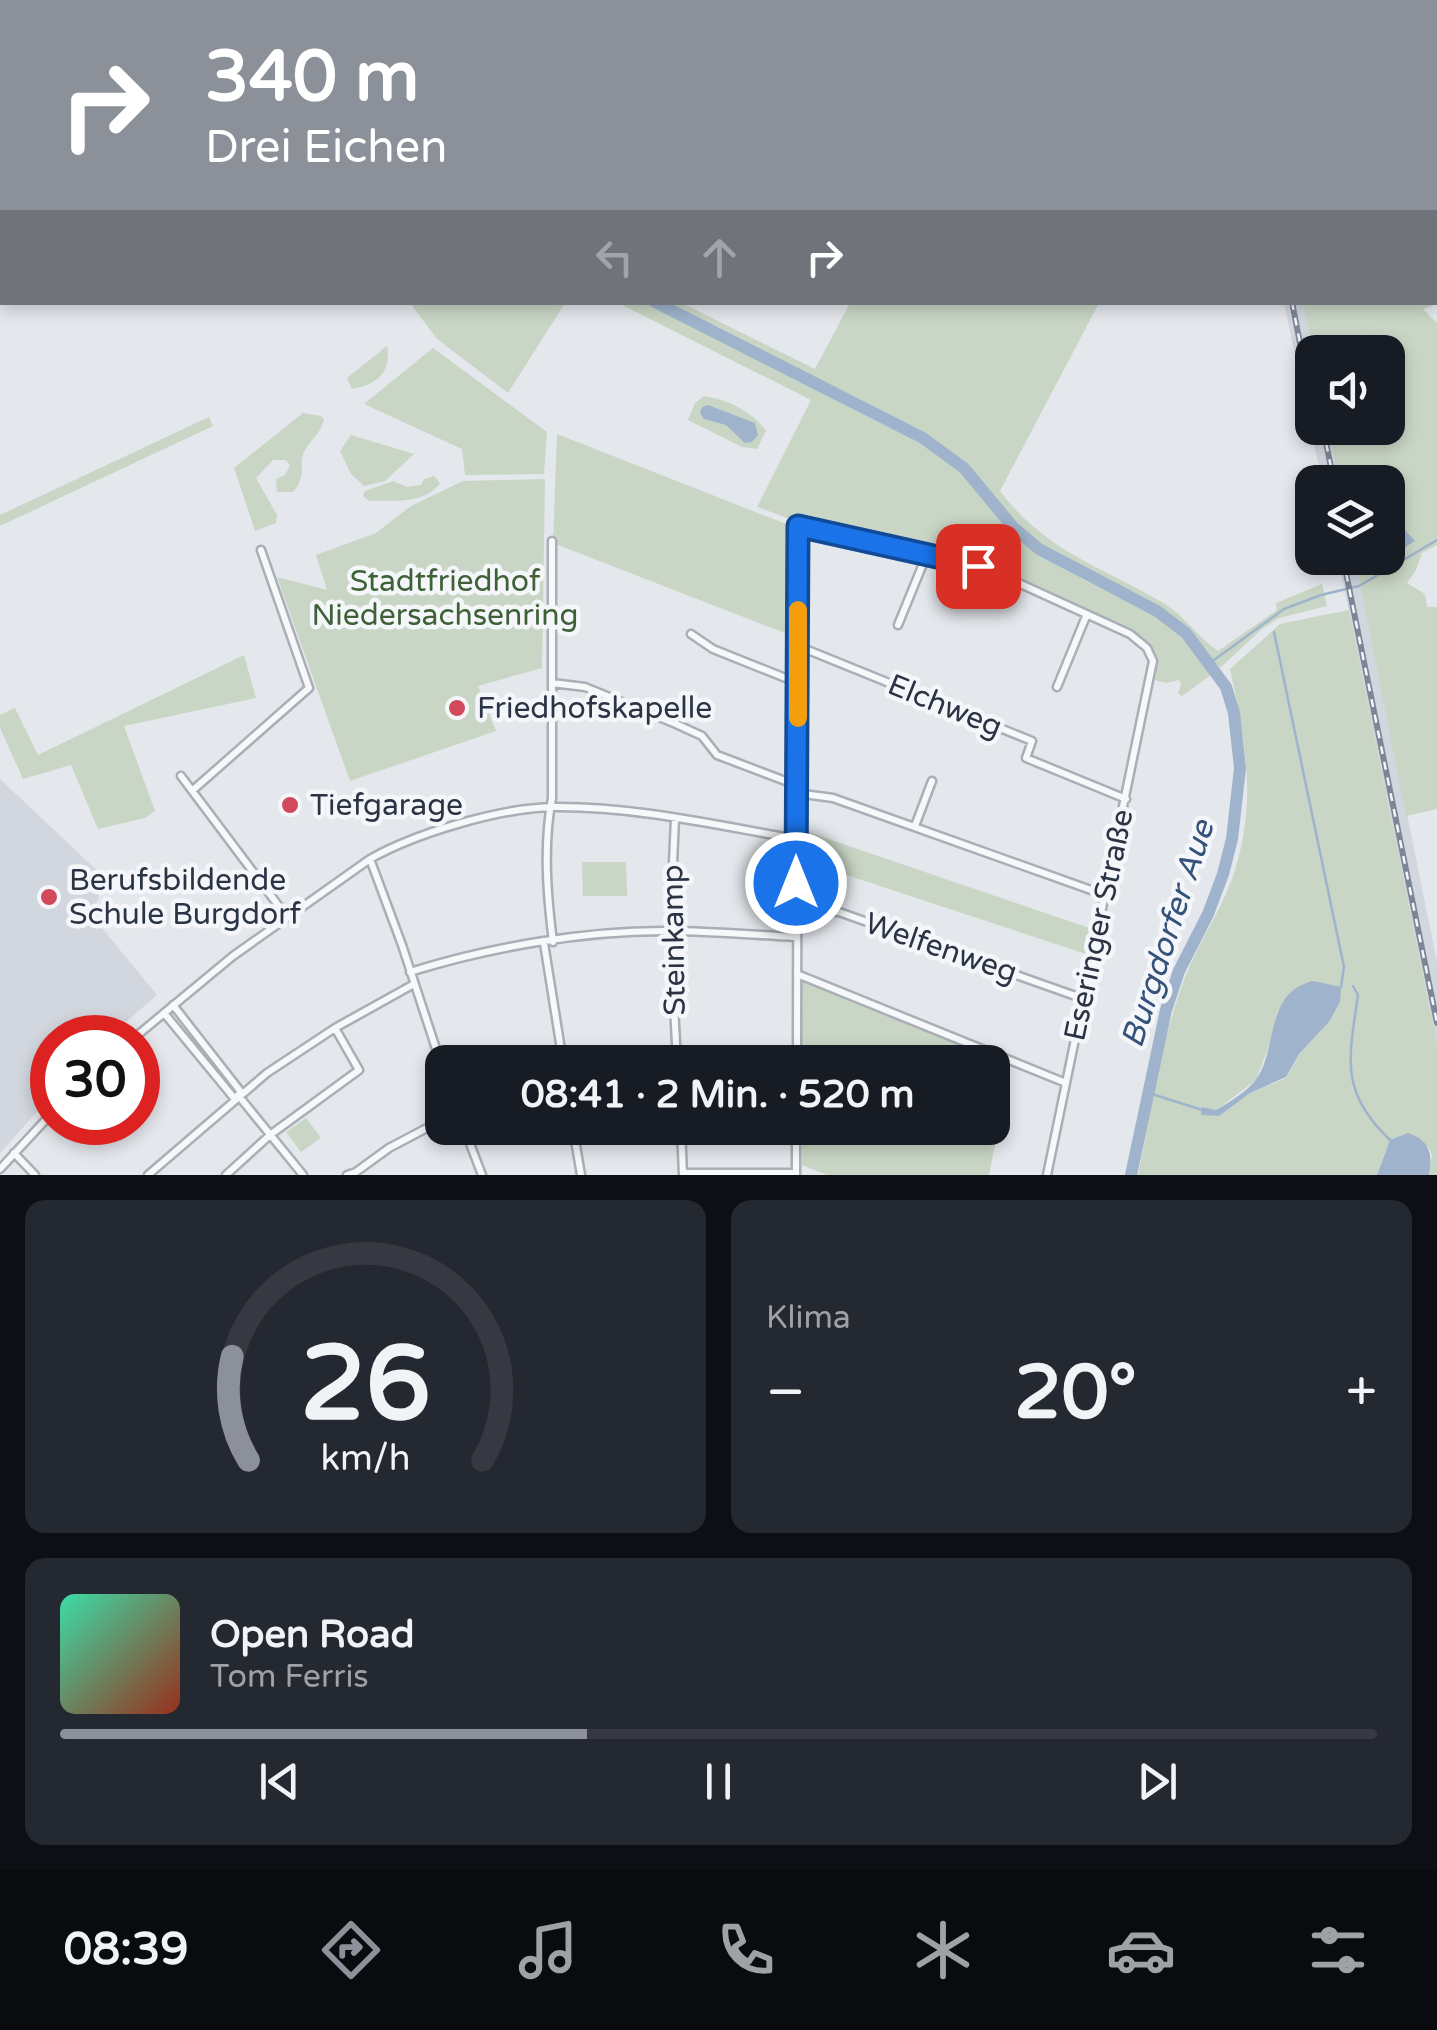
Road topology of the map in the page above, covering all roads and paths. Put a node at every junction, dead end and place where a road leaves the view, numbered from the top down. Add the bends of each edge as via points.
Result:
1 (552, 542) dead end
2 (261, 550) dead end
3 (927, 554) junction
4 (1087, 614) junction
5 (898, 625) dead end
6 (691, 634) dead end
7 (798, 646) junction
8 (552, 683) junction
9 (798, 683) junction
10 (1057, 688) dead end
11 (182, 776) dead end
12 (932, 781) dead end
13 (796, 789) junction
14 (192, 790) junction
15 (1126, 798) junction
16 (550, 807) junction
17 (675, 818) junction
18 (915, 826) junction
19 (796, 839) junction
20 (370, 859) junction
21 (1105, 896) junction
22 (796, 911) junction
23 (287, 917) junction
24 (670, 931) junction
25 (795, 937) junction
26 (548, 943) junction
27 (410, 972) junction
28 (797, 974) junction
29 (414, 984) junction
30 (1084, 999) junction
31 (173, 1005) junction
32 (164, 1013) junction
33 (160, 1016) edge
34 (335, 1028) junction
35 (434, 1045) edge
36 (560, 1045) edge
37 (676, 1045) edge
38 (797, 1045) edge
39 (1066, 1084) junction
40 (238, 1095) junction
41 (425, 1129) edge
42 (270, 1135) junction
43 (30, 1137) edge
44 (471, 1145) edge
45 (576, 1145) edge
46 (681, 1145) edge
47 (796, 1145) edge
48 (14, 1154) junction
49 (0, 1169) edge
50 (358, 1174) edge
51 (683, 1174) edge
52 (796, 1174) edge
53 (36, 1175) edge
54 (148, 1175) edge
55 (226, 1175) edge
56 (303, 1175) edge
57 (346, 1175) edge
58 (482, 1175) edge
59 (581, 1175) edge
60 (1047, 1175) edge

1 - 8 street
2 - 14 street via 309,688
3 - 4 street via 978,566
3 - 5 street
3 - 7 street via 798,526
4 - 10 street
4 - 15 street, Eseringer Straße via 1130,634 1154,662
6 - 9 street via 713,650
7 - 9 street
7 - 15 street, Elchweg via 1032,742 1026,758
8 - 13 street via 584,688 676,724 702,736 717,755
8 - 16 street
9 - 13 street
11 - 14 street
12 - 18 street
13 - 18 street
13 - 19 street
14 - 23 street
15 - 21 street, Eseringer Straße
16 - 17 street
16 - 20 street via 443,828
16 - 26 street
17 - 19 street
17 - 24 street, Steinkamp
18 - 21 street
19 - 22 street
20 - 23 street
20 - 27 street
21 - 30 street, Eseringer Straße
22 - 25 street
22 - 30 street, Welfenweg via 838,912
23 - 31 street
24 - 25 street
24 - 26 street
24 - 37 street, Steinkamp
25 - 28 street
26 - 27 street via 461,956
26 - 36 street
27 - 29 street
28 - 38 street
28 - 39 street
29 - 34 street
29 - 35 street
30 - 39 street, Eseringer Straße
31 - 32 street
31 - 40 street
32 - 33 street
32 - 40 street
34 - 40 street
34 - 42 street via 359,1070
39 - 60 street, Eseringer Straße
40 - 42 street
40 - 54 street
41 - 50 street
42 - 55 street
42 - 56 street
43 - 48 street
44 - 58 street
45 - 59 street
46 - 51 street
47 - 52 street
48 - 49 street
48 - 53 street
50 - 57 street
51 - 52 street

